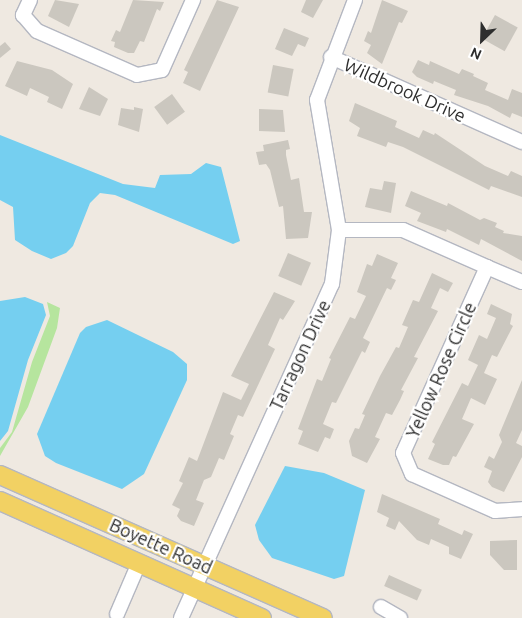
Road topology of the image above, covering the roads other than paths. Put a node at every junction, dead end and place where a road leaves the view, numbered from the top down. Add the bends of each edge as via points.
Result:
1 (30, 0) edge
2 (193, 0) edge
3 (355, 0) edge
4 (331, 57) junction
5 (322, 132) joint
6 (522, 142) edge
7 (339, 230) junction
8 (487, 267) junction
9 (522, 282) edge
10 (0, 474) edge
11 (0, 501) edge
12 (522, 510) edge
13 (139, 563) junction
14 (204, 565) junction
15 (194, 588) junction
16 (381, 608) dead end
17 (119, 617) edge
18 (181, 618) edge
19 (262, 618) edge
20 (323, 618) edge
21 (400, 618) edge

1 - 2 street via 23,15 37,31 137,75 162,70
3 - 4 street
4 - 5 street, Wildbrook Drive via 317,100
4 - 6 street, Wildbrook Drive
5 - 7 street, Tarragon Drive
7 - 8 street via 403,230
7 - 14 street, Tarragon Drive via 332,284
8 - 9 street
8 - 12 street, Yellow Rose Circle via 403,453 412,474 495,511
10 - 14 main road, Boyette Road
11 - 13 main road, Boyette Road
13 - 15 main road, Boyette Road
13 - 17 street
14 - 15 street, Tarragon Drive
14 - 20 main road, Boyette Road
15 - 18 street, Tarragon Drive
15 - 19 main road, Boyette Road
16 - 21 street

